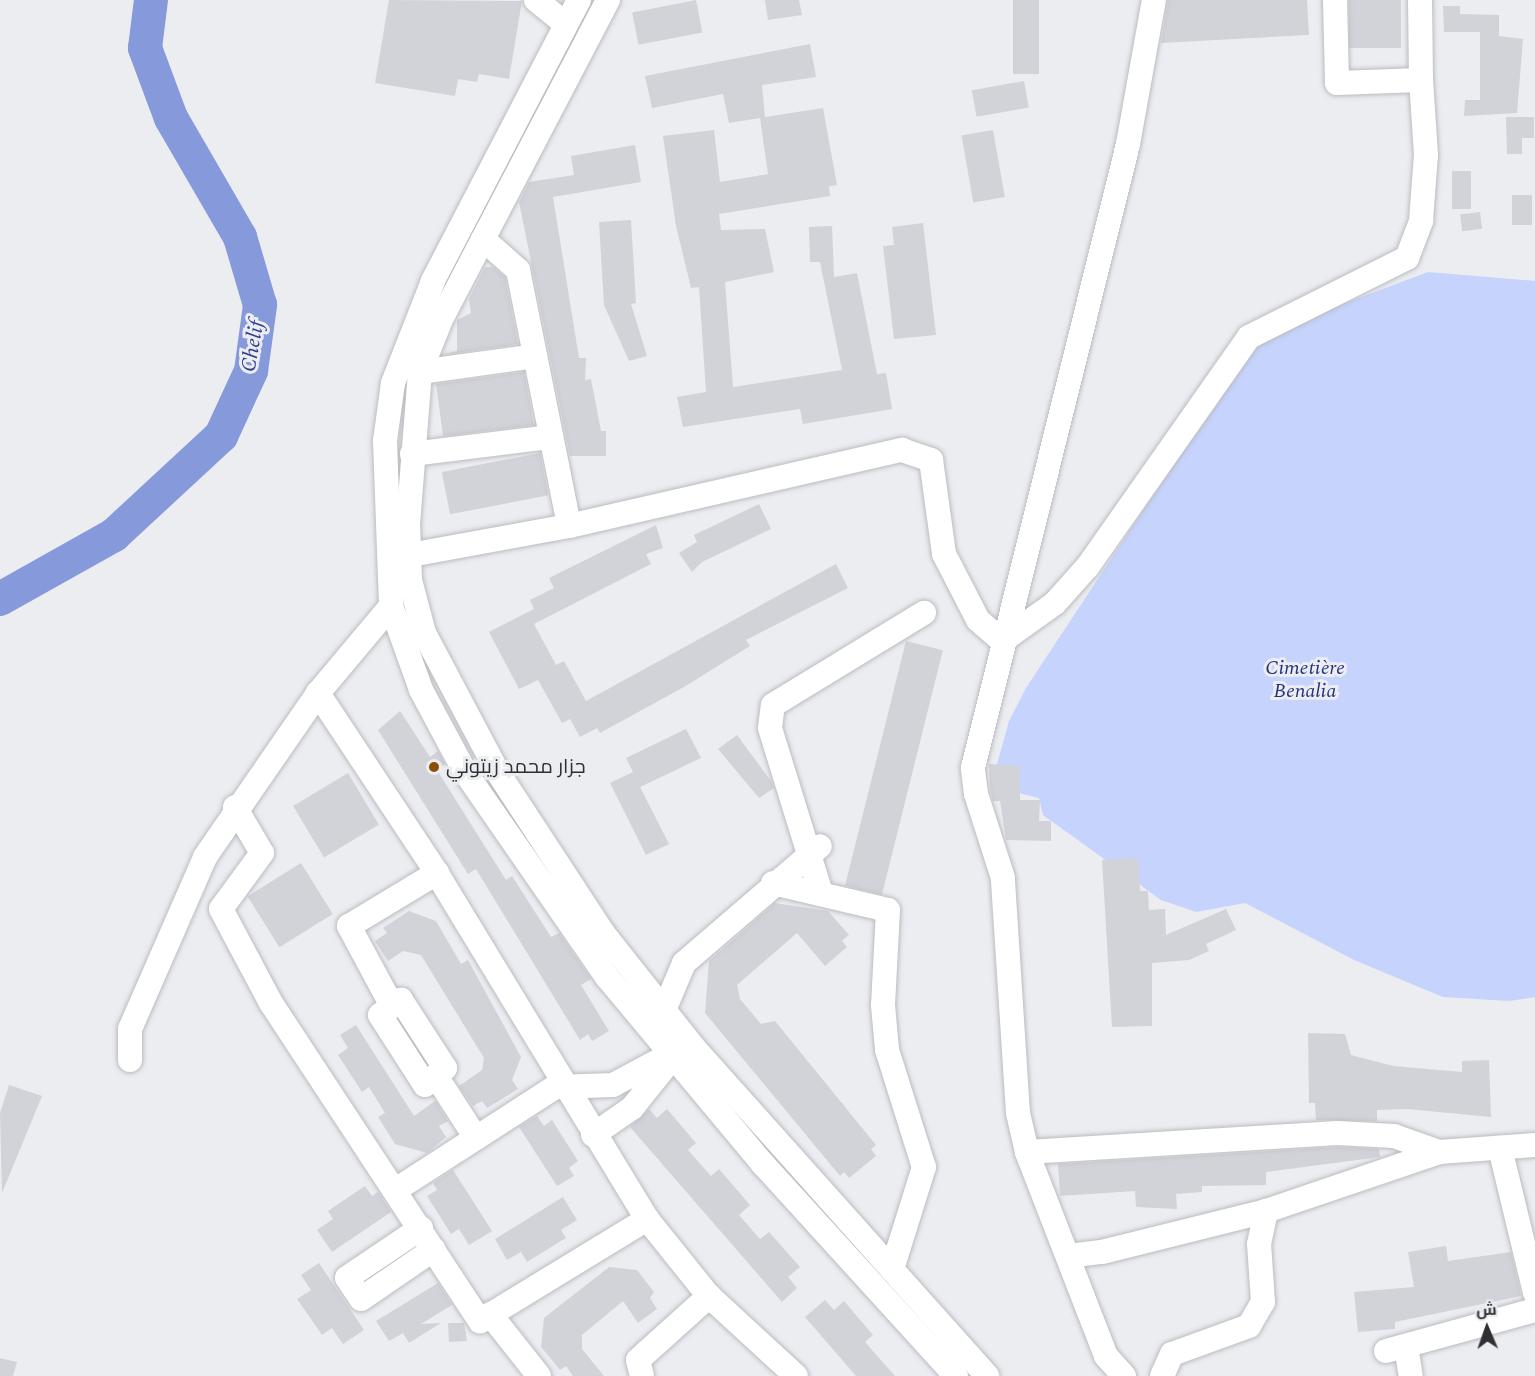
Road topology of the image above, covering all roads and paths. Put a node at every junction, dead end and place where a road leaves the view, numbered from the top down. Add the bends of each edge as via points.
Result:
1 (536, 0) edge
2 (579, 0) edge
3 (608, 0) edge
4 (1154, 0) edge
5 (1335, 0) edge
6 (1420, 0) edge
7 (566, 24) junction
8 (1421, 80) junction
9 (483, 239) junction
10 (535, 356) junction
11 (420, 372) junction
12 (551, 437) junction
13 (412, 454) junction
14 (569, 526) junction
15 (410, 555) junction
16 (385, 560) junction
17 (391, 606) junction
18 (924, 613) dead end
19 (1002, 641) junction
20 (318, 693) junction
21 (235, 807) junction
22 (815, 850) junction
23 (438, 873) junction
24 (773, 883) junction
25 (820, 893) junction
26 (664, 1010) junction
27 (682, 1049) junction
28 (130, 1060) dead end
29 (563, 1087) junction
30 (593, 1135) junction
31 (476, 1138) junction
32 (1535, 1145) edge
33 (1500, 1148) junction
34 (1027, 1152) junction
35 (1439, 1152) junction
36 (397, 1189) junction
37 (1266, 1211) junction
38 (646, 1219) junction
39 (421, 1228) junction
40 (434, 1249) junction
41 (1068, 1256) junction
42 (892, 1269) junction
43 (1535, 1293) edge
44 (709, 1296) junction
45 (1535, 1310) edge
46 (490, 1314) junction
47 (539, 1376) edge
48 (642, 1376) edge
49 (796, 1376) edge
50 (956, 1376) edge
51 (987, 1376) edge
52 (1124, 1376) edge
53 (1162, 1376) edge
54 (1411, 1376) edge

1 - 7 street
2 - 7 street
3 - 9 street
4 - 19 street via 1128,144
5 - 8 street via 1337,83
6 - 8 street
7 - 16 street via 433,281 393,383 385,441
8 - 19 street via 1425,166 1421,221 1407,258 1249,337 1088,566 1055,603
9 - 10 street via 518,270
9 - 11 street
10 - 11 street
10 - 12 street
11 - 13 street
12 - 13 street
12 - 14 street
13 - 15 street
14 - 15 street
14 - 19 street via 881,452 919,454 931,460 937,477 944,554 958,589 978,620
15 - 16 street
15 - 26 street via 424,633 450,690 603,933
16 - 17 street
17 - 20 street
17 - 27 street via 421,690 465,772 608,977
18 - 22 street via 772,705 770,728
19 - 34 street via 973,768 978,803 1003,878 1018,1113
20 - 21 street
20 - 23 street
21 - 28 street via 204,857 130,1029
21 - 36 street via 262,853 221,909 271,1003
22 - 24 street
22 - 25 street
23 - 29 street
23 - 31 street via 349,926 392,1006 380,1015 425,1085 436,1076
24 - 25 street
24 - 26 street via 684,963
25 - 42 street via 888,910 883,1005 887,1050 924,1167
26 - 27 street
27 - 29 street via 613,1085
27 - 30 street via 632,1108
27 - 42 street
27 - 50 street
29 - 30 street
29 - 31 street
30 - 38 street
31 - 36 street
32 - 33 street
33 - 35 street
33 - 43 street
34 - 35 street via 1337,1133 1394,1137
34 - 41 street
35 - 37 street
36 - 39 street
37 - 41 street
37 - 53 street via 1259,1244 1263,1302 1249,1326 1172,1354
38 - 44 street
38 - 46 street
39 - 40 street
39 - 40 street via 347,1278 361,1299
40 - 46 street via 480,1321
41 - 52 street via 1106,1356
42 - 51 street
44 - 48 street via 638,1360
44 - 49 street
45 - 54 street via 1396,1348
46 - 47 street

